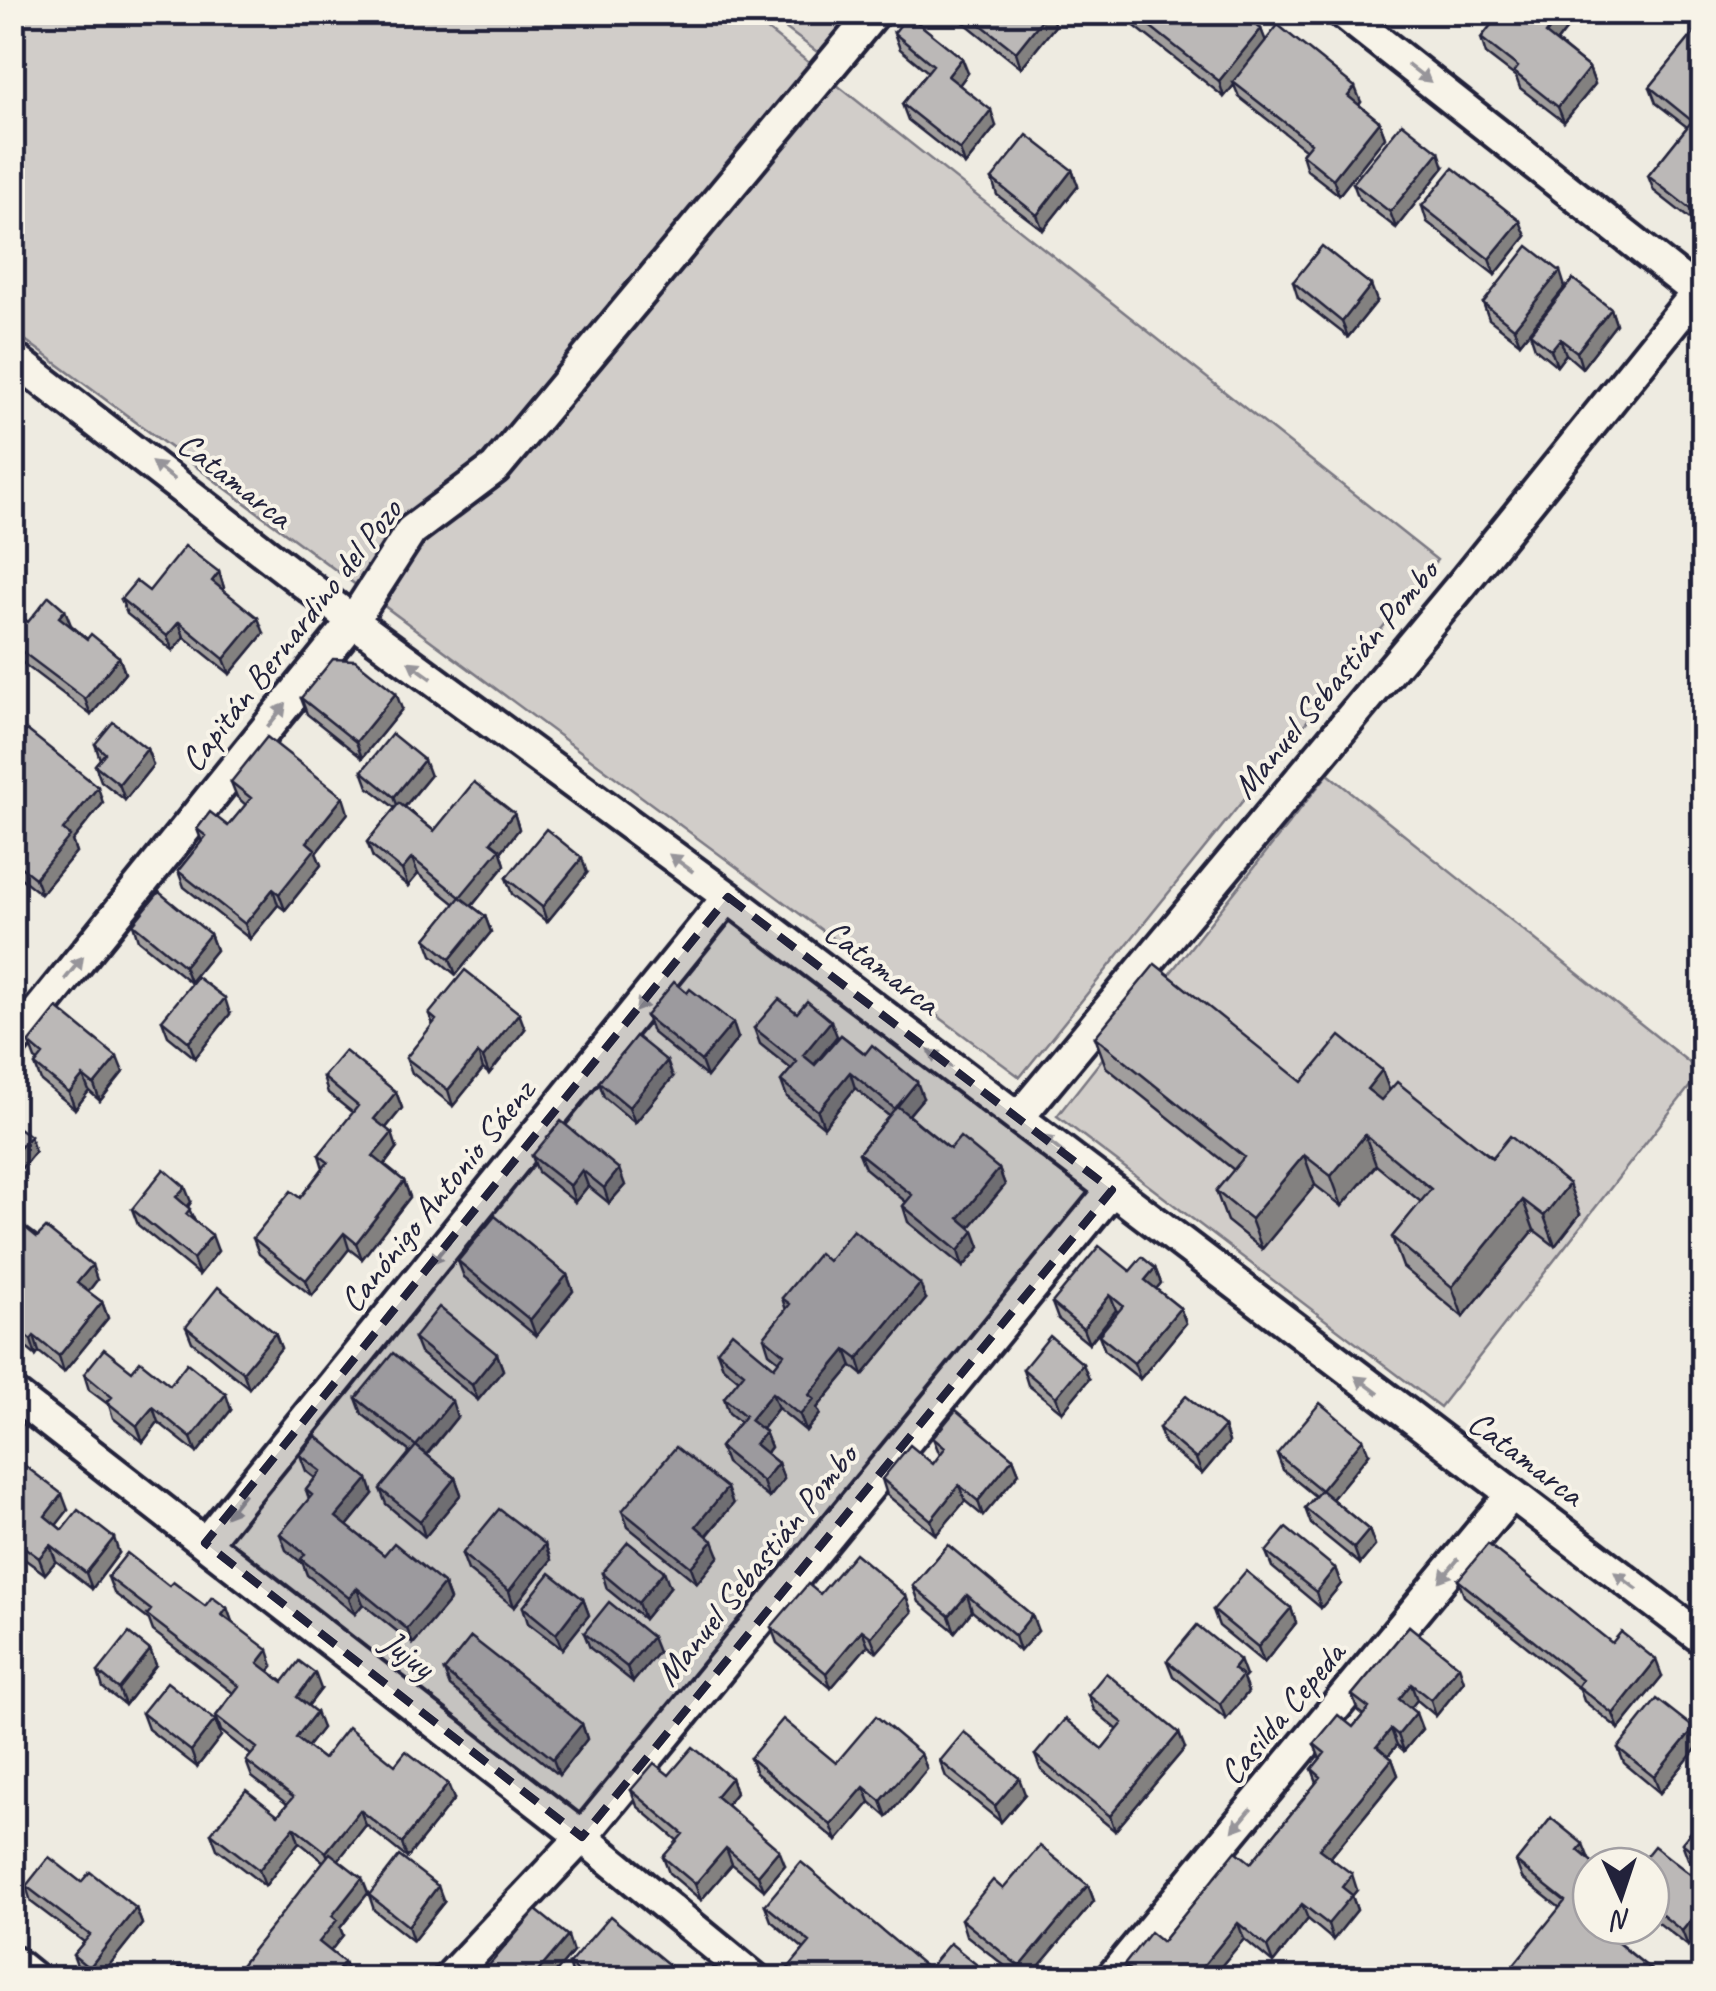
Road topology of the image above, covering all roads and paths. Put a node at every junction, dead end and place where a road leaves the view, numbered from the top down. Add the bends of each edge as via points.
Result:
1 (875, 12) edge
2 (1342, 12) edge
3 (1700, 288) edge
4 (12, 357) edge
5 (353, 621) junction
6 (728, 897) junction
7 (12, 1044) edge
8 (1018, 1118) junction
9 (1112, 1190) junction
10 (12, 1393) edge
11 (1511, 1494) junction
12 (205, 1542) junction
13 (1704, 1640) edge
14 (582, 1837) junction
15 (12, 1962) edge
16 (33, 1978) edge
17 (449, 1978) edge
18 (754, 1978) edge
19 (1111, 1978) edge

1 - 5 street, Capitán Bernardino del Pozo via 494,468 411,531
2 -> 3 street
3 - 8 street, Manuel Sebastián Pombo
5 -> 4 street, Catamarca
6 -> 5 street, Catamarca
7 -> 5 street, Capitán Bernardino del Pozo
8 -> 6 street, Catamarca
6 -> 12 street, Canónigo Antonio Sáenz
9 -> 8 street, Catamarca
11 -> 9 street, Catamarca
9 - 14 street, Manuel Sebastián Pombo
10 - 12 street, Jujuy
13 -> 11 street, Catamarca
11 -> 19 street, Casilda Cepeda
12 - 14 street, Jujuy
14 - 17 street, Manuel Sebastián Pombo
14 - 18 street, Jujuy
15 - 16 street

